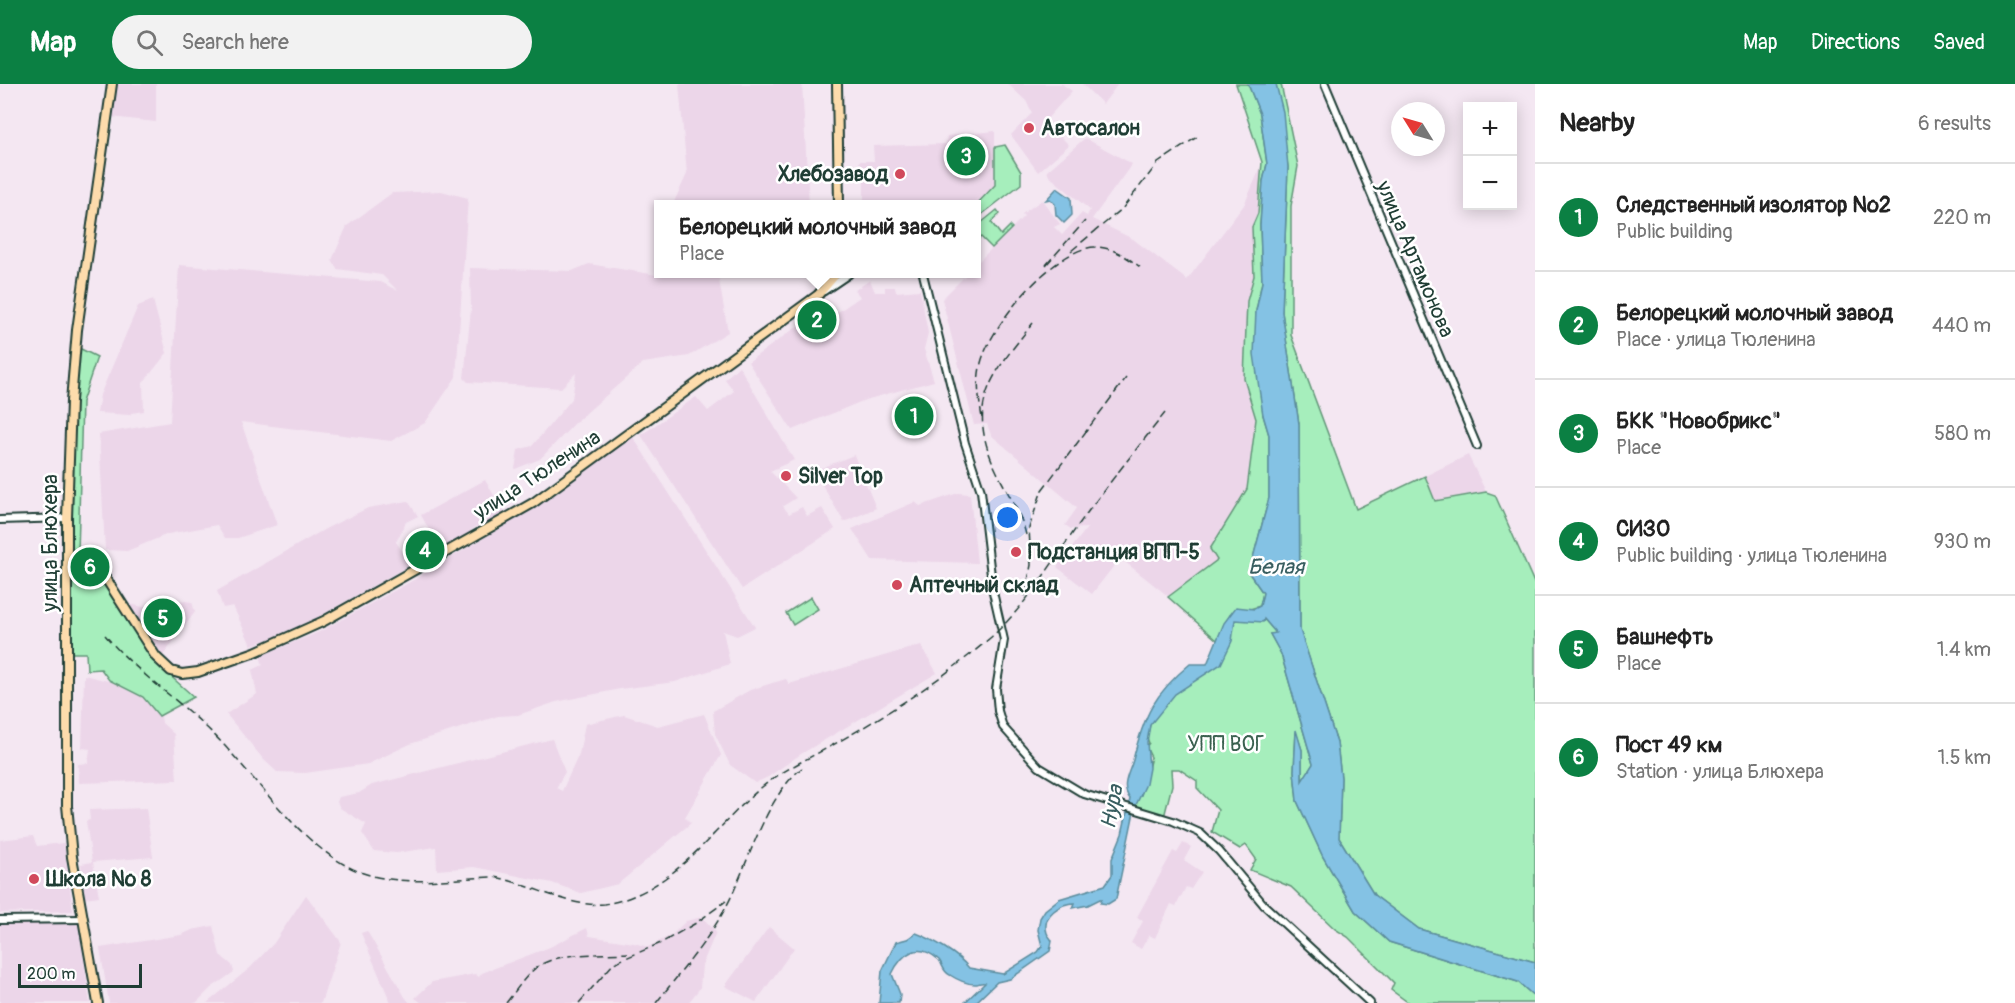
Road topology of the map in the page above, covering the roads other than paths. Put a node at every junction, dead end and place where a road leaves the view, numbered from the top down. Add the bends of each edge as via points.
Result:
1 (112, 84) edge
2 (837, 84) edge
3 (1325, 84) edge
4 (839, 200) edge
5 (832, 278) edge
6 (842, 278) edge
7 (924, 278) edge
8 (818, 295) junction
9 (1477, 446) dead end
10 (68, 518) junction
11 (0, 520) edge
12 (68, 560) junction
13 (83, 919) junction
14 (0, 920) edge
15 (98, 1003) edge
16 (1370, 1003) edge

1 - 10 main road, улица Блюхера via 77,330
2 - 4 main road
3 - 9 street, улица Артамонова
5 - 8 main road, улица Тюленина
6 - 8 street, улица Тюленина
7 - 16 street via 982,498 993,592 1004,640 996,689 1003,727 1055,779 1084,794 1200,833 1264,905
8 - 12 main road, улица Тюленина via 533,503 324,621 255,652 198,672 171,671 156,657 98,566 84,557
10 - 11 street
10 - 12 main road, улица Блюхера
12 - 13 main road, улица Блюхера via 67,802
13 - 14 street
13 - 15 main road, улица Блюхера

